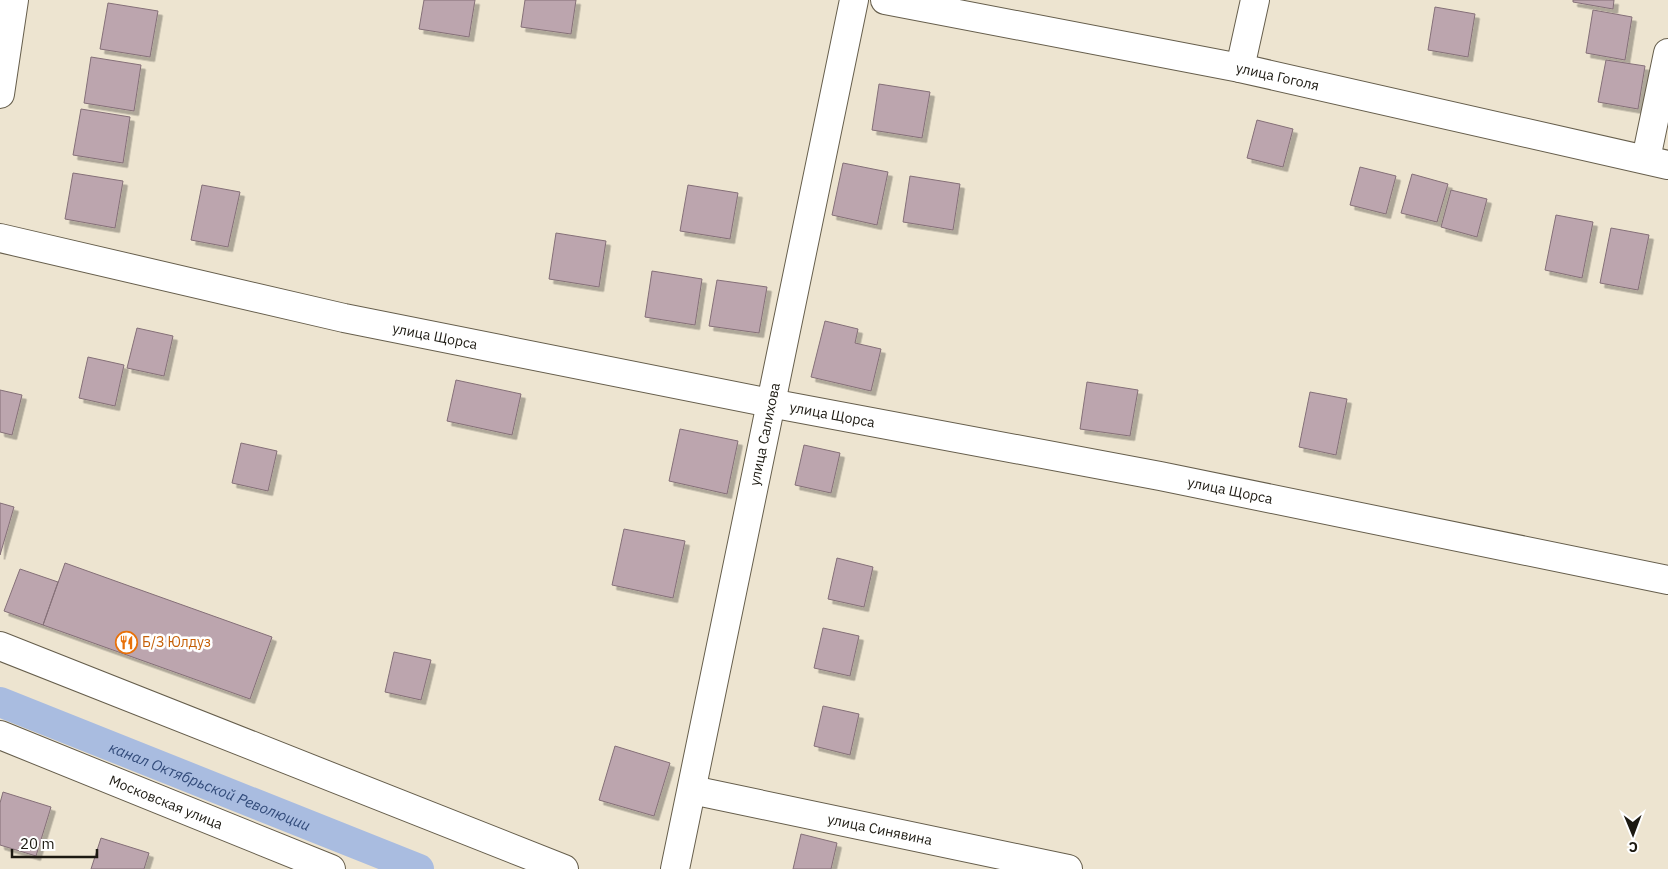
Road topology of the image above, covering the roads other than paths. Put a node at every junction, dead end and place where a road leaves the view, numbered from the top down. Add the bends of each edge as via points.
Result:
1 (14, 0) edge
2 (854, 0) edge
3 (885, 0) edge
4 (1255, 0) edge
5 (1668, 53) edge
6 (1240, 68) junction
7 (0, 94) edge
8 (1657, 162) edge
9 (0, 238) edge
10 (770, 403) junction
11 (1668, 580) edge
12 (0, 646) edge
13 (0, 735) edge
14 (692, 790) junction
15 (331, 869) edge
16 (564, 869) edge
17 (675, 869) edge
18 (1068, 869) edge

1 - 7 street
2 - 10 street, улица Салихова
3 - 6 street, улица Гоголя
4 - 6 street
5 - 8 street
6 - 8 street, улица Гоголя
9 - 10 street, улица Щорса via 344,318
10 - 11 street, улица Щорса via 1160,476
10 - 14 street, улица Салихова
12 - 16 street
13 - 15 street, Московская улица
14 - 17 street, улица Салихова
14 - 18 street, улица Синявина

